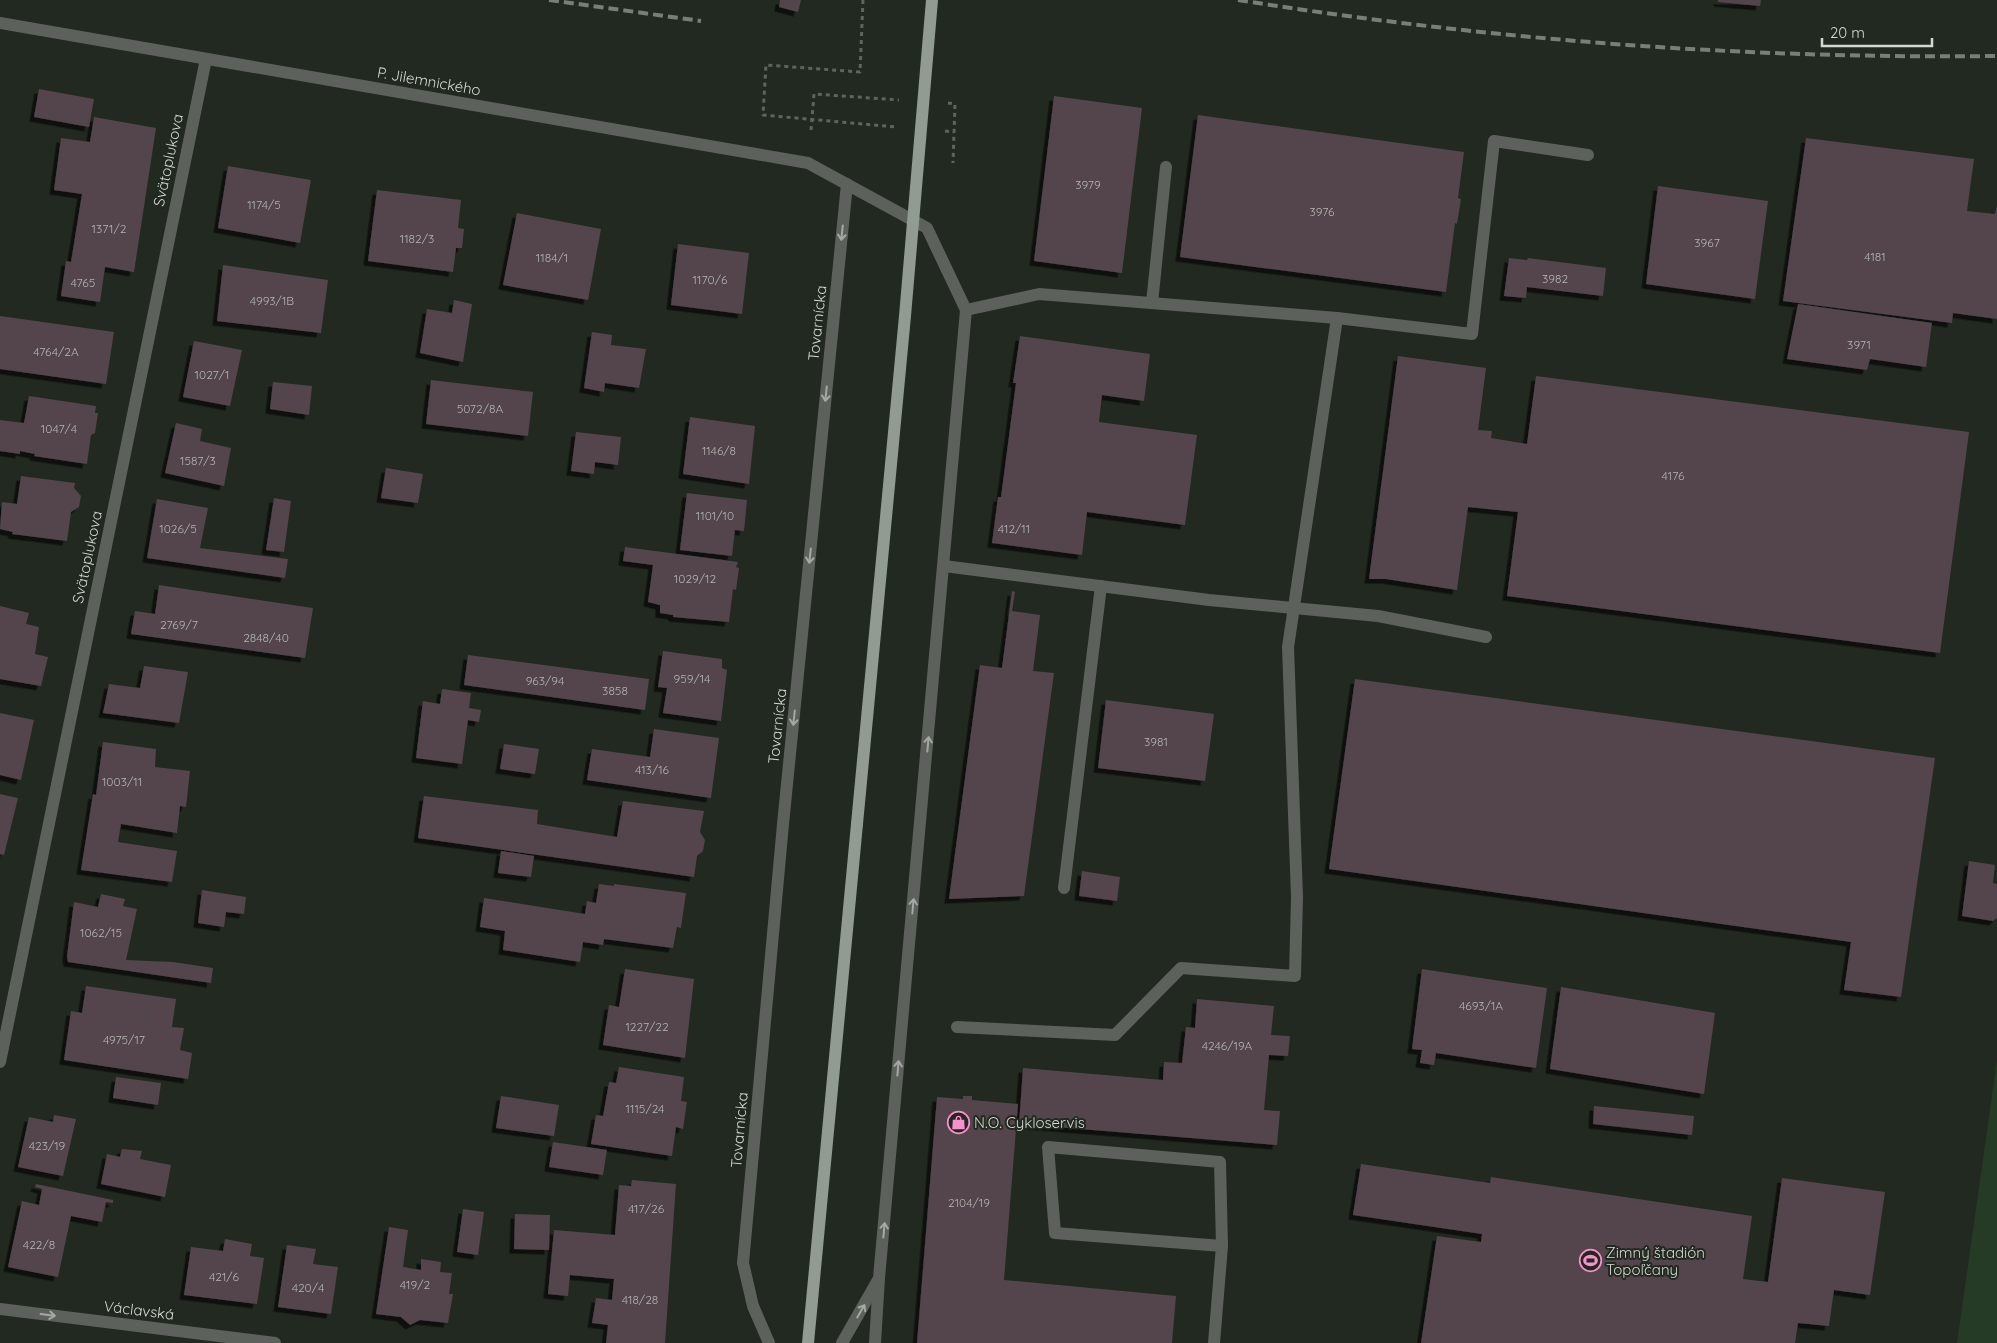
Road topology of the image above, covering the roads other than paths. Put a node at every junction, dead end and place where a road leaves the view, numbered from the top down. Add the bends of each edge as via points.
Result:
1 (932, 0) edge
2 (0, 23) edge
3 (206, 59) junction
4 (1588, 155) dead end
5 (1166, 167) dead end
6 (847, 184) junction
7 (1152, 303) junction
8 (966, 310) junction
9 (1338, 318) junction
10 (944, 566) junction
11 (1101, 586) junction
12 (1294, 608) junction
13 (1486, 637) dead end
14 (1064, 888) dead end
15 (957, 1027) dead end
16 (0, 1062) edge
17 (1222, 1246) junction
18 (879, 1278) junction
19 (0, 1309) edge
20 (275, 1343) edge
21 (769, 1343) edge
22 (808, 1343) edge
23 (842, 1343) edge
24 (875, 1343) edge
25 (1214, 1343) edge

1 - 22 main road, bridge
2 - 3 street, P. Jilemnického
3 - 6 street, P. Jilemnického via 808,164
3 - 16 street, Svätoplukova
4 - 9 street via 1494,141 1472,334
5 - 7 street
6 - 8 street via 927,228
6 -> 21 street, Tovarnícka via 783,824 744,1264 753,1306
7 - 8 street via 1039,294
7 - 9 street
8 - 10 street
9 - 12 street
10 - 11 street
18 -> 10 street
11 - 12 street
11 - 14 street
12 - 13 street via 1378,616
12 - 15 street via 1288,647 1297,897 1295,976 1181,968 1114,1035
17 - 17 street via 1220,1162 1048,1147 1055,1233
17 - 25 street
23 -> 18 street
18 - 24 street
19 -> 20 street, Václavská

